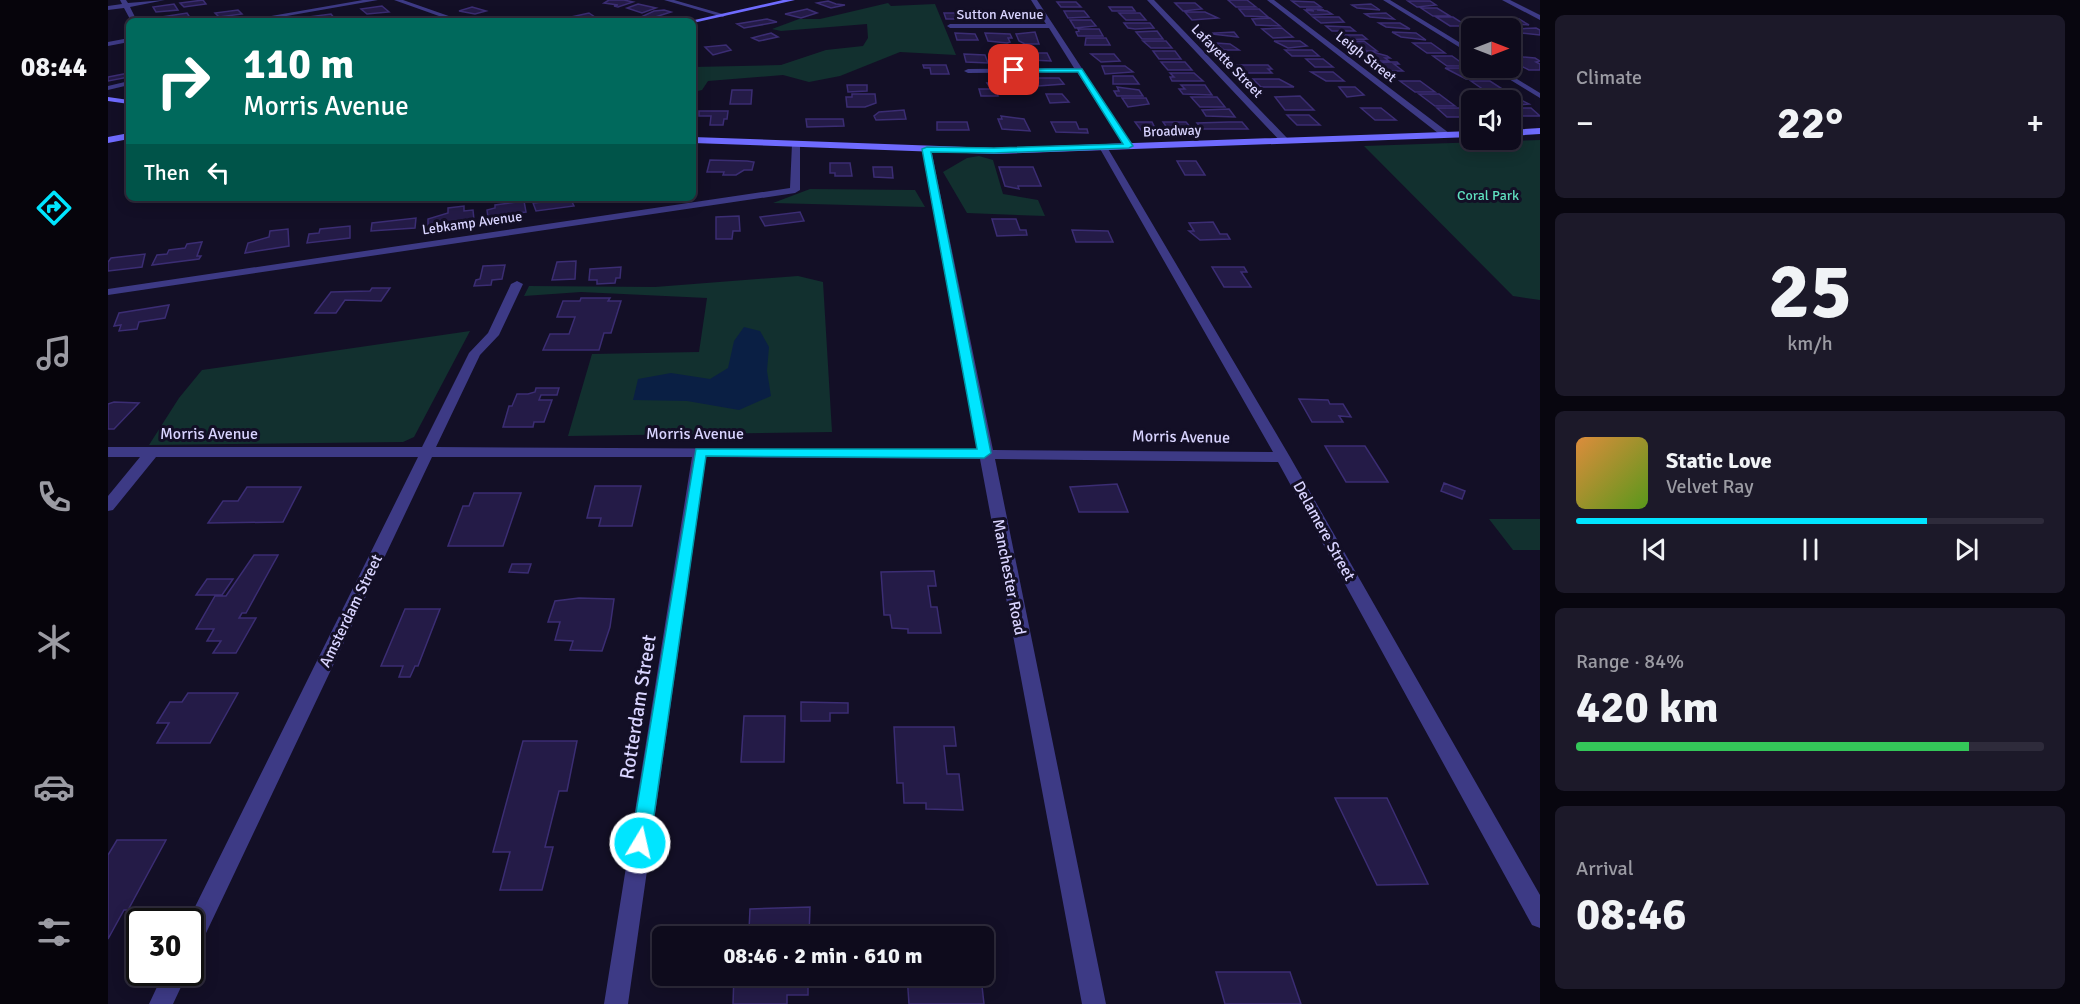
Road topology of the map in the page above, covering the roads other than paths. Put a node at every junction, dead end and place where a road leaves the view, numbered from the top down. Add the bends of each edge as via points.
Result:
1 (162, 0) edge
2 (375, 0) edge
3 (397, 0) edge
4 (667, 0) edge
5 (792, 0) edge
6 (1034, 0) edge
7 (1150, 0) edge
8 (1270, 0) edge
9 (1386, 0) edge
10 (1505, 0) edge
11 (125, 3) edge
12 (108, 8) edge
13 (723, 15) junction
14 (132, 18) edge
15 (264, 18) edge
16 (451, 18) edge
17 (1540, 18) edge
18 (696, 20) edge
19 (950, 26) dead end
20 (1051, 26) junction
21 (126, 41) edge
22 (108, 44) edge
23 (1461, 46) edge
24 (968, 70) dead end
25 (1080, 70) junction
26 (1510, 78) edge
27 (126, 84) edge
28 (108, 87) edge
29 (1540, 96) edge
30 (108, 99) edge
31 (126, 102) edge
32 (1540, 131) edge
33 (1521, 132) edge
34 (1461, 134) edge
35 (1446, 135) junction
36 (126, 137) edge
37 (108, 140) edge
38 (696, 140) edge
39 (1285, 141) junction
40 (796, 144) junction
41 (1129, 146) junction
42 (1103, 147) junction
43 (927, 149) junction
44 (517, 284) dead end
45 (108, 292) edge
46 (108, 452) edge
47 (152, 452) junction
48 (700, 452) junction
49 (427, 453) junction
50 (984, 453) junction
51 (1282, 456) junction
52 (108, 506) edge
53 (204, 913) edge
54 (1540, 917) edge
55 (169, 986) edge
56 (161, 1004) edge
57 (615, 1004) edge
58 (1094, 1004) edge

1 - 11 street
2 - 15 street
3 - 16 street
4 - 13 street
5 - 13 main road
6 - 20 street
7 - 39 street, Lafayette Street
8 - 35 street, Leigh Street
9 - 23 street
10 - 17 street
11 - 12 street
11 - 14 street
13 - 18 main road
19 - 20 street, Sutton Avenue
20 - 25 street
21 - 22 street
24 - 25 street
25 - 41 street
26 - 29 street
27 - 28 street
30 - 31 main road
32 - 33 main road
34 - 35 main road, Broadway
35 - 39 main road, Broadway
36 - 37 main road
38 - 40 main road, Broadway
39 - 41 main road, Broadway
40 - 43 main road, Broadway
40 - 45 street, Lebkamp Avenue via 795,190
41 - 42 main road, Broadway
42 - 43 main road, Broadway
42 - 51 street, Delamere Street
43 - 50 street, Manchester Road
44 - 49 street, Amsterdam Street via 493,335 476,353
46 - 47 street, Morris Avenue
47 - 49 street, Morris Avenue
47 - 52 street
48 - 49 street, Morris Avenue
48 - 50 street, Morris Avenue
48 - 57 street, Rotterdam Street
49 - 53 street, Amsterdam Street
50 - 51 street, Morris Avenue
50 - 58 street, Manchester Road
51 - 54 street, Delamere Street
55 - 56 street

